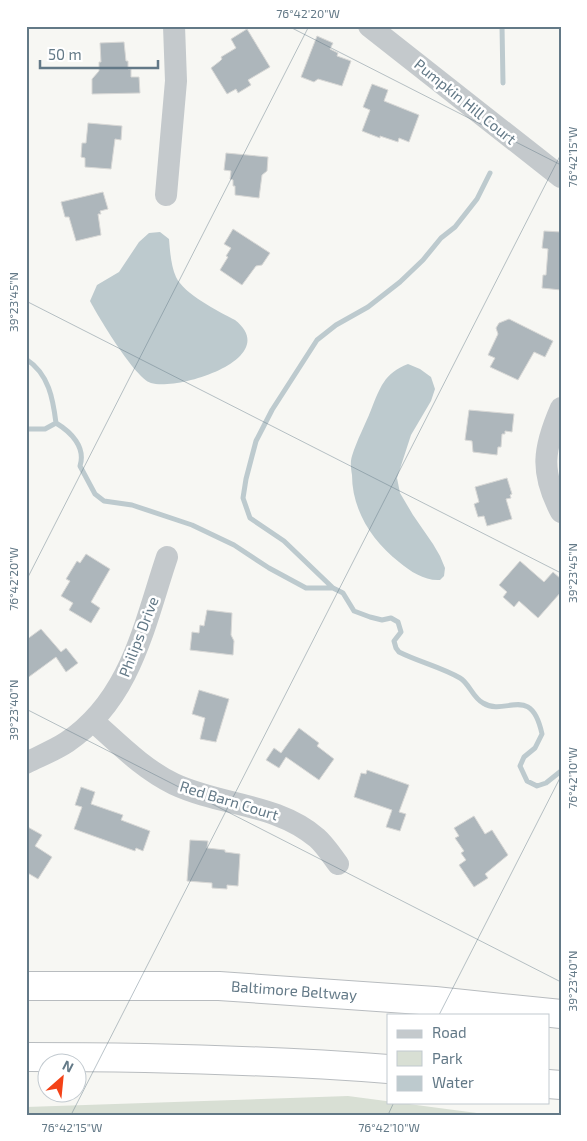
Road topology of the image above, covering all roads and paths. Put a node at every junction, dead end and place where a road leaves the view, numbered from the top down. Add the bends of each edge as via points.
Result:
1 (174, 26) edge
2 (369, 26) edge
3 (561, 177) edge
4 (166, 195) dead end
5 (561, 408) edge
6 (561, 512) edge
7 (167, 557) dead end
8 (93, 721) junction
9 (26, 763) edge
10 (338, 864) dead end
11 (26, 986) edge
12 (561, 1014) edge
13 (26, 1057) edge
14 (387, 1069) edge

1 - 4 street via 176,81
2 - 3 street, Pumpkin Hill Court
5 - 6 street via 550,433 546,453 546,475
7 - 8 street, Philips Drive via 126,676
8 - 9 street, Philips Drive via 67,742
8 - 10 street, Red Barn Court via 149,771 209,797 272,812 297,824 318,838
11 - 12 highway, Baltimore Beltway via 219,986 435,1001
13 - 14 highway via 214,1060

